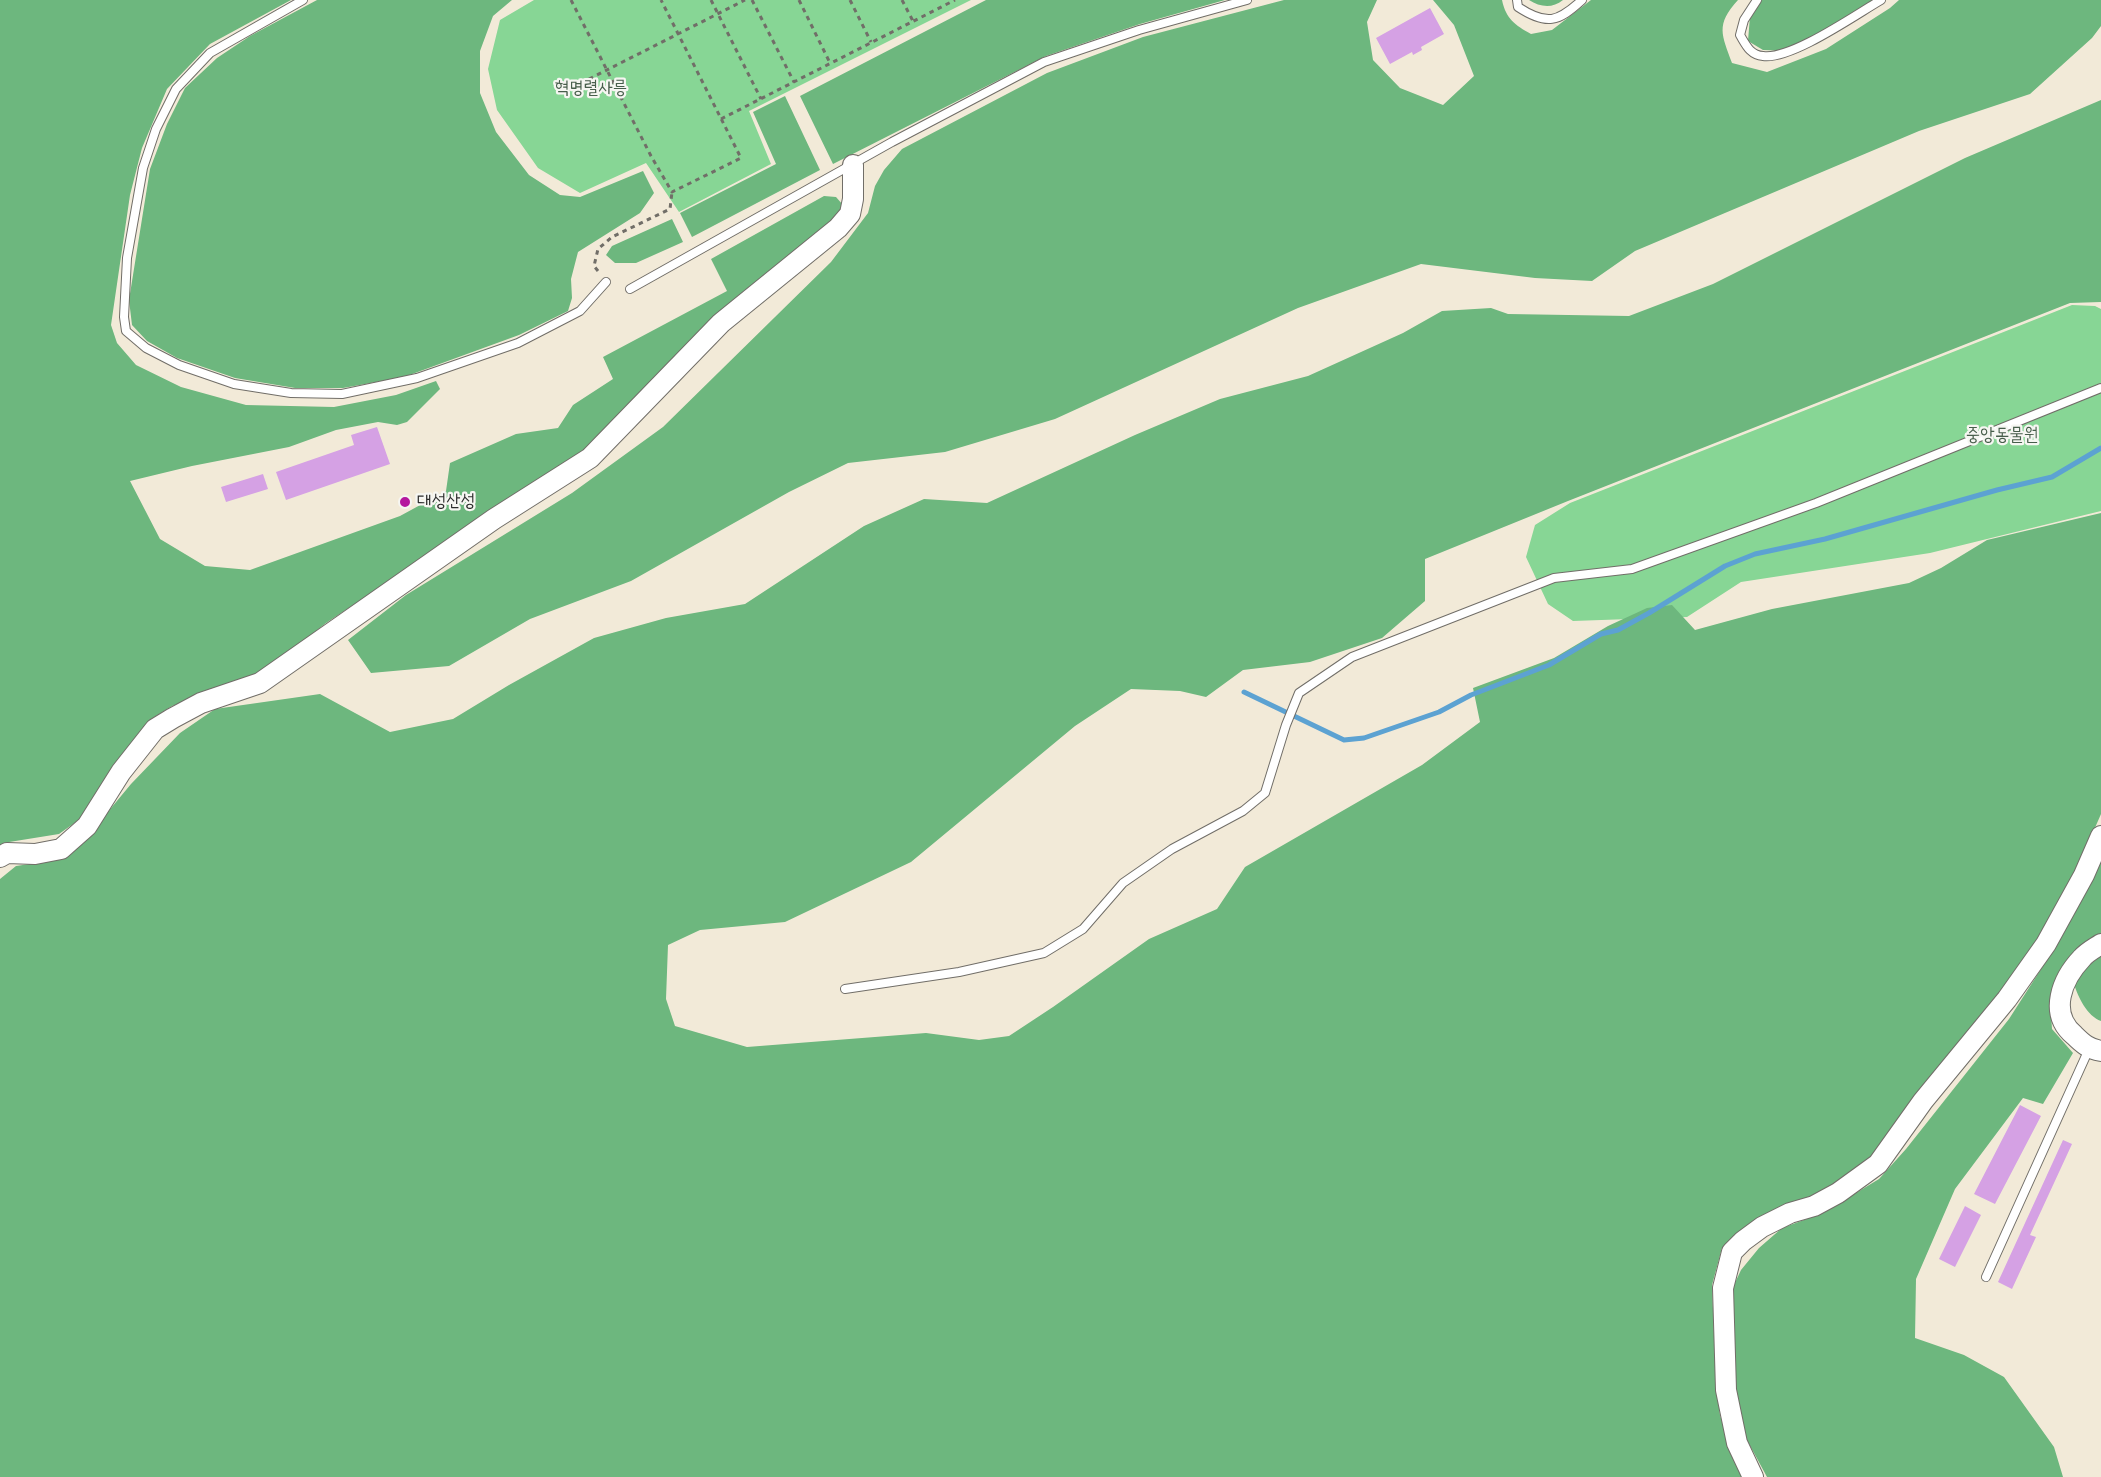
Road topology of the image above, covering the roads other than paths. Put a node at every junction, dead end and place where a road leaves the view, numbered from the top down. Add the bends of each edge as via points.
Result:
1 (303, 0) edge
2 (1247, 0) edge
3 (1517, 0) edge
4 (1582, 0) edge
5 (1757, 0) edge
6 (1881, 0) edge
7 (853, 165) junction
8 (606, 282) road end
9 (630, 289) dead end
10 (2101, 388) edge
11 (2101, 836) edge
12 (0, 857) edge
13 (2101, 944) edge
14 (845, 989) dead end
15 (2095, 1050) edge
16 (1986, 1277) dead end
17 (1753, 1477) edge

1 - 8 lane via 210,53 176,89 156,129 143,168 127,258 126,331 146,348 179,365 234,384 291,393 342,394 417,378 518,343 580,311
2 - 7 lane via 1044,62
3 - 4 lane via 1518,7 1533,17 1548,19 1565,15
5 - 6 lane via 1740,35 1748,50 1763,56 1789,53
7 - 9 lane
7 - 12 street via 853,199 844,221 721,323 590,458 494,519 260,683 201,703 155,729 121,772 87,826 61,849 35,854 7,853
10 - 14 lane via 1816,503 1632,570 1554,578 1352,657 1299,693 1264,793 1243,812 1172,849 1123,883 1083,929 1044,953 959,972
11 - 17 street via 2046,944 1878,1164 1838,1193 1762,1227 1732,1252 1723,1288 1726,1390 1737,1443
13 - 15 street via 2082,957 2061,989 2059,1013 2070,1032
15 - 16 lane

